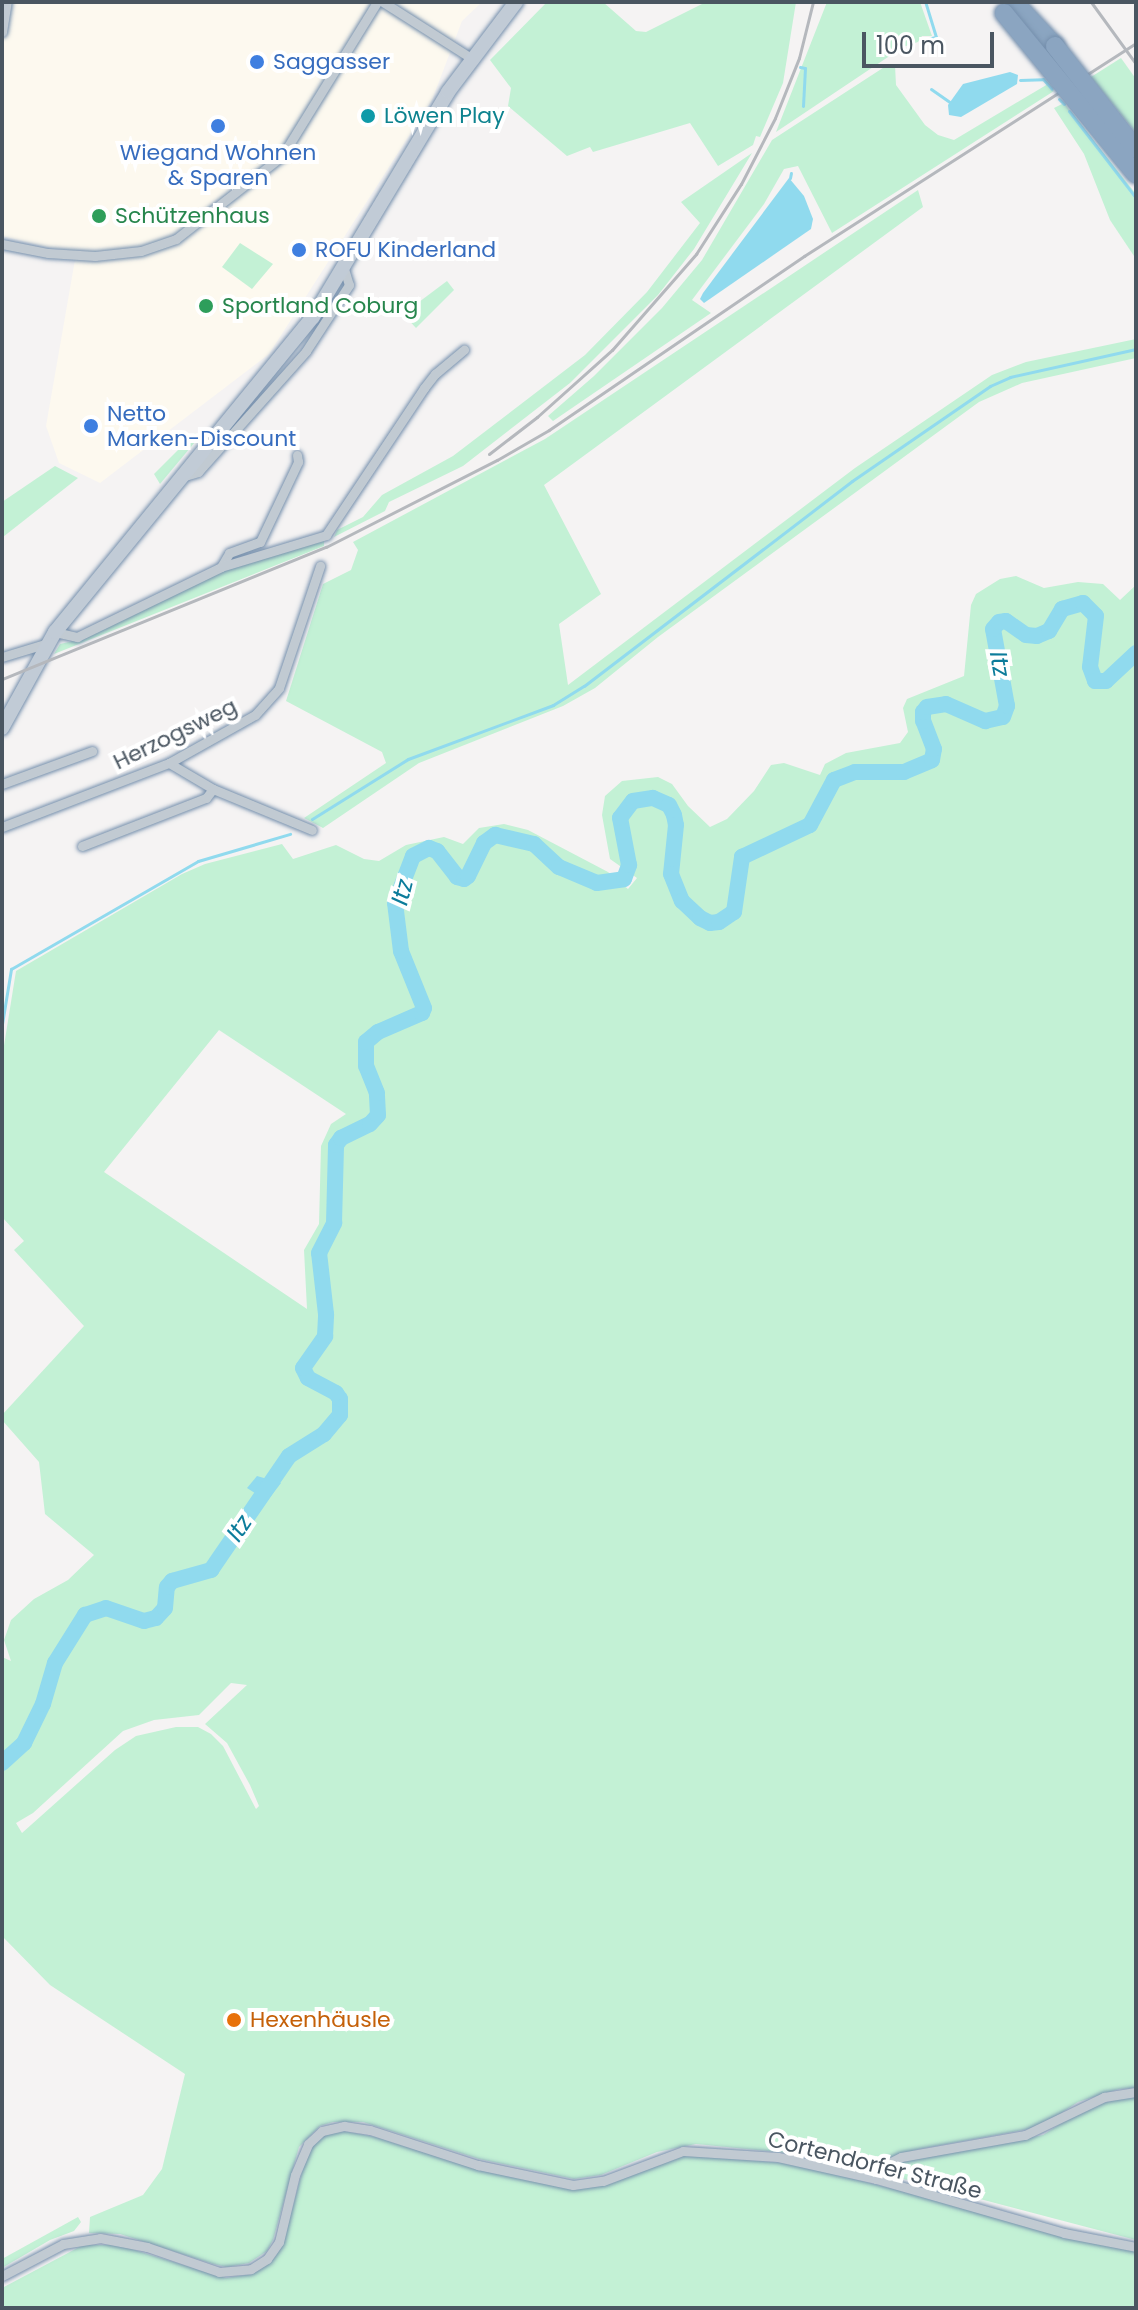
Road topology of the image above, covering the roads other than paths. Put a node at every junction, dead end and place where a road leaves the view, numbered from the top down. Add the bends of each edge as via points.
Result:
1 (7, 2) edge
2 (377, 2) edge
3 (383, 2) edge
4 (516, 2) edge
5 (994, 2) edge
6 (1014, 2) edge
7 (1025, 2) edge
8 (2, 32) edge
9 (1055, 46) junction
10 (471, 58) junction
11 (1136, 149) edge
12 (1136, 174) edge
13 (2, 244) edge
14 (464, 350) dead end
15 (297, 455) dead end
16 (320, 566) dead end
17 (221, 567) junction
18 (51, 638) junction
19 (2, 657) edge
20 (2, 728) edge
21 (92, 751) dead end
22 (169, 763) junction
23 (2, 784) edge
24 (213, 789) junction
25 (2, 827) edge
26 (312, 830) dead end
27 (82, 846) dead end
28 (1136, 2092) edge
29 (876, 2179) junction
30 (1136, 2247) edge
31 (2, 2276) edge

1 - 8 street
2 - 13 street via 282,156 176,239 141,251 95,256
3 - 10 street
4 - 10 street
5 - 12 highway, bridge
6 - 9 highway
7 - 9 highway
9 - 11 highway, bridge
10 - 18 street via 290,348
14 - 17 street via 424,388 326,535
15 - 17 street via 260,542 229,553
16 - 22 street, Herzogsweg via 270,701 255,715
17 - 18 street via 81,636
18 - 19 street
18 - 20 street
21 - 23 street
22 - 24 street
22 - 25 street, Herzogsweg
24 - 26 street
24 - 27 street via 206,798
28 - 29 street via 1104,2097 1025,2135 901,2157 883,2166
29 - 30 street, Cortendorfer Straße via 1064,2233
29 - 31 street, Cortendorfer Straße via 787,2159 696,2150 671,2153 595,2183 573,2185 478,2165 361,2128 338,2127 322,2131 308,2144 279,2242 251,2269 219,2272 147,2247 100,2238 63,2244

